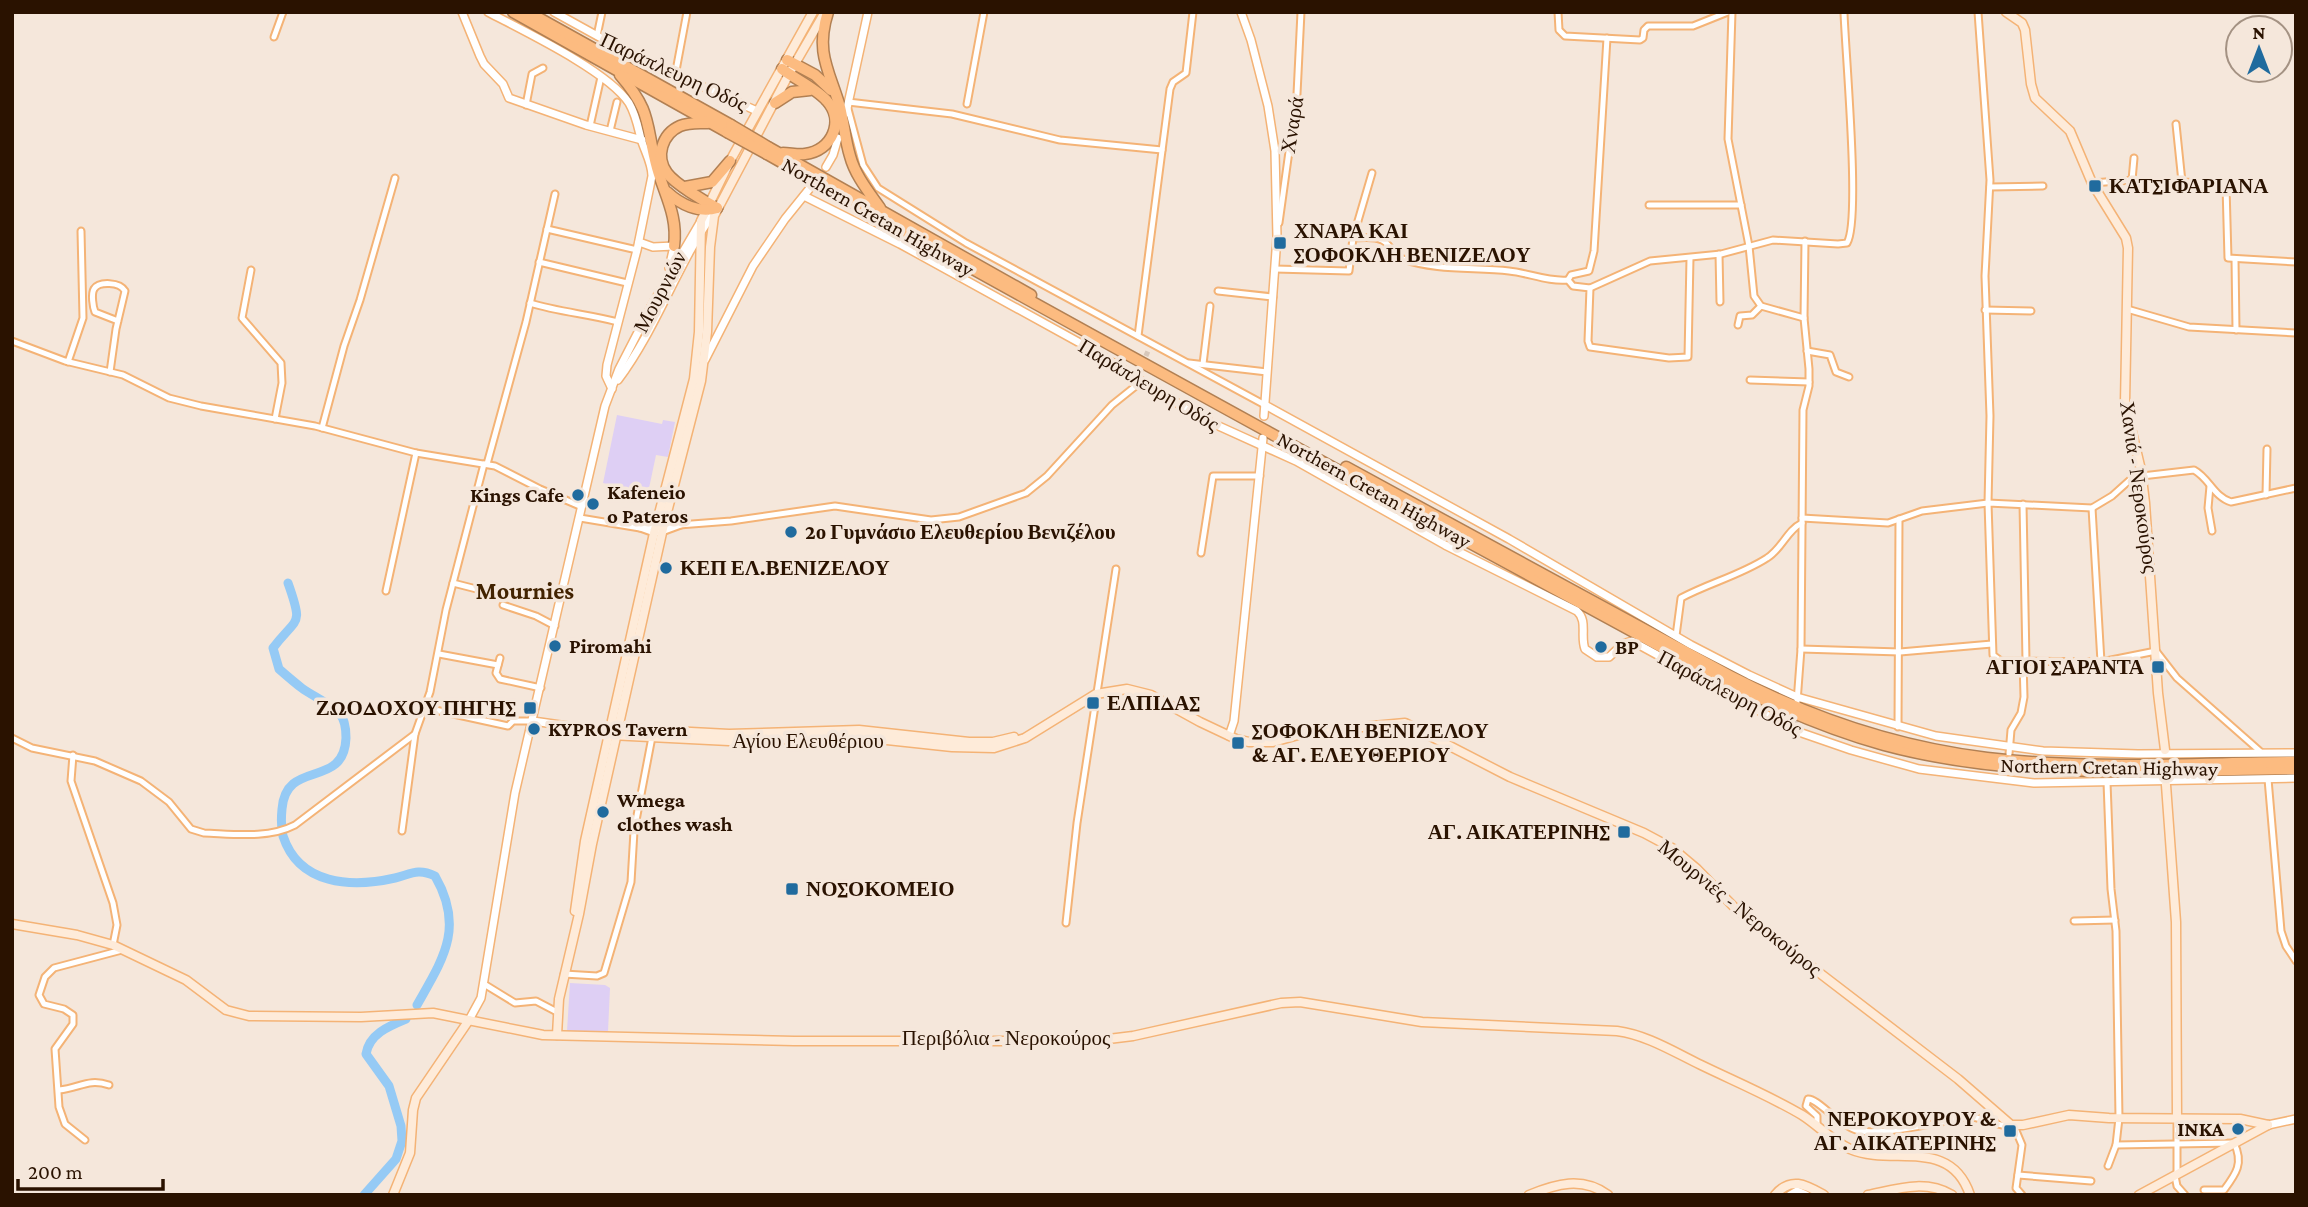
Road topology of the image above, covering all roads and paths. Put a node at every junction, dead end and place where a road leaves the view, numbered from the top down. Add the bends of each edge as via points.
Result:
1 (283, 12) edge
2 (463, 12) edge
3 (488, 12) edge
4 (513, 12) edge
5 (528, 12) edge
6 (554, 12) edge
7 (602, 12) edge
8 (687, 12) edge
9 (813, 12) edge
10 (826, 12) edge
11 (868, 12) edge
12 (984, 12) edge
13 (1193, 12) edge
14 (1241, 12) edge
15 (1301, 12) edge
16 (1558, 12) edge
17 (1730, 12) edge
18 (1844, 12) edge
19 (1978, 12) edge
20 (2006, 12) edge
21 (597, 36) junction
22 (274, 37) dead end
23 (1607, 38) junction
24 (788, 67) junction
25 (543, 68) dead end
26 (615, 69) junction
27 (675, 76) junction
28 (601, 77) junction
29 (814, 90) junction
30 (835, 96) junction
31 (617, 102) dead end
32 (775, 103) junction
33 (967, 104) dead end
34 (526, 105) junction
35 (847, 108) junction
36 (757, 111) junction
37 (712, 124) junction
38 (2176, 124) dead end
39 (590, 126) junction
40 (729, 129) junction
41 (610, 131) junction
42 (838, 138) dead end
43 (642, 140) junction
44 (767, 150) junction
45 (1162, 150) junction
46 (779, 152) junction
47 (2134, 158) dead end
48 (730, 161) junction
49 (826, 167) dead end
50 (1372, 173) dead end
51 (395, 178) dead end
52 (2092, 183) junction
53 (2043, 186) dead end
54 (685, 187) junction
55 (1990, 187) junction
56 (810, 188) dead end
57 (665, 189) junction
58 (555, 194) dead end
59 (804, 196) junction
60 (1649, 205) dead end
61 (1741, 205) junction
62 (692, 208) junction
63 (711, 208) junction
64 (882, 211) junction
65 (701, 225) junction
66 (547, 229) junction
67 (81, 230) dead end
68 (1276, 237) junction
69 (1353, 238) junction
70 (1805, 241) junction
71 (638, 246) junction
72 (674, 246) junction
73 (1749, 246) junction
74 (1719, 254) junction
75 (1690, 258) junction
76 (2235, 259) junction
77 (539, 262) junction
78 (2296, 262) edge
79 (1275, 269) junction
80 (251, 270) dead end
81 (668, 275) junction
82 (1568, 280) junction
83 (627, 283) junction
84 (1590, 288) junction
85 (1218, 290) dead end
86 (1273, 297) junction
87 (1720, 302) dead end
88 (530, 303) junction
89 (1209, 306) dead end
90 (1760, 306) junction
91 (2127, 309) junction
92 (1985, 310) junction
93 (2031, 311) dead end
94 (1804, 318) junction
95 (118, 321) junction
96 (618, 322) junction
97 (1738, 325) dead end
98 (2236, 330) junction
99 (703, 332) junction
100 (719, 333) junction
101 (2296, 333) edge
102 (1138, 336) junction
103 (12, 341) edge
104 (1151, 343) junction
105 (1148, 351) tunnel mouth
106 (1807, 352) junction
107 (705, 361) junction
108 (68, 362) junction
109 (1186, 362) junction
110 (1203, 364) junction
111 (1140, 369) tunnel mouth
112 (110, 372) junction
113 (1267, 372) junction
114 (1849, 377) dead end
115 (1138, 379) junction
116 (1750, 380) dead end
117 (1809, 382) junction
118 (612, 389) junction
119 (1265, 405) junction
120 (1264, 416) dead end
121 (275, 419) junction
122 (322, 428) junction
123 (1262, 441) junction
124 (2267, 449) dead end
125 (416, 453) junction
126 (485, 464) junction
127 (2141, 473) junction
128 (1260, 477) junction
129 (2210, 486) junction
130 (2296, 488) edge
131 (2266, 495) junction
132 (1988, 503) junction
133 (2023, 504) junction
134 (582, 507) junction
135 (2092, 508) junction
136 (580, 518) junction
137 (1899, 519) junction
138 (1802, 520) junction
139 (659, 528) junction
140 (2212, 531) dead end
141 (1201, 553) dead end
142 (1116, 569) dead end
143 (453, 583) junction
144 (386, 591) dead end
145 (492, 593) dead end
146 (503, 605) dead end
147 (1583, 605) junction
148 (1588, 615) dead end
149 (555, 626) junction
150 (1638, 635) junction
151 (1626, 636) dead end
152 (1676, 636) junction
153 (1992, 644) junction
154 (1801, 649) junction
155 (2156, 651) junction
156 (1900, 652) junction
157 (439, 654) junction
158 (500, 658) dead end
159 (2025, 661) junction
160 (2101, 663) junction
161 (498, 665) junction
162 (541, 688) junction
163 (1096, 694) junction
164 (1797, 700) junction
165 (426, 708) junction
166 (617, 717) junction
167 (533, 721) junction
168 (1898, 727) junction
169 (1043, 728) junction
170 (631, 729) junction
171 (609, 730) junction
172 (415, 734) junction
173 (1229, 736) junction
174 (652, 737) junction
175 (12, 738) edge
176 (2009, 750) junction
177 (2165, 750) dead end
178 (2262, 753) junction
179 (2296, 753) edge
180 (73, 755) junction
181 (2296, 762) edge
182 (2296, 769) edge
183 (2296, 778) edge
184 (2268, 779) junction
185 (2107, 782) junction
186 (2166, 785) dead end
187 (402, 831) dead end
188 (2115, 920) junction
189 (2074, 921) dead end
190 (1066, 923) dead end
191 (12, 924) edge
192 (113, 945) junction
193 (125, 950) junction
194 (2296, 961) edge
195 (564, 974) junction
196 (484, 984) junction
197 (557, 1012) junction
198 (469, 1020) junction
199 (557, 1035) junction
200 (109, 1085) dead end
201 (60, 1090) junction
202 (2119, 1118) junction
203 (2177, 1118) junction
204 (2296, 1119) edge
205 (1816, 1125) junction
206 (2268, 1125) junction
207 (2014, 1126) junction
208 (85, 1140) dead end
209 (2234, 1143) junction
210 (2116, 1145) junction
211 (2177, 1145) junction
212 (2108, 1166) dead end
213 (2018, 1175) junction
214 (2176, 1175) junction
215 (2091, 1181) dead end
216 (2204, 1190) dead end
217 (393, 1195) edge
218 (1529, 1195) edge
219 (1608, 1195) edge
220 (1775, 1195) edge
221 (1790, 1195) edge
222 (1806, 1195) edge
223 (1824, 1195) edge
224 (1868, 1195) edge
225 (1952, 1195) edge
226 (1970, 1195) edge
227 (2022, 1195) edge
228 (2139, 1195) edge
229 (2185, 1195) edge

1 - 22 street
2 - 34 street via 484,64 503,84 507,97
3 - 28 street, Παράπλευρη Οδός
4 - 26 highway, Northern Cretan Highway
5 - 40 highway, Northern Cretan Highway
6 - 21 street, Παράπλευρη Οδός
7 - 21 street
8 - 27 street
9 - 24 main road, Μουρνιών
10 - 24 main road
10 - 30 highway via 822,53
11 - 35 street
12 - 33 street
13 - 45 street via 1188,69 1172,85
14 - 68 street, Χναρά via 1273,125
15 - 68 street, Χναρά via 1297,94
16 - 23 street via 1562,35
17 - 23 street via 1693,26 1648,26 1640,40
17 - 61 street via 1728,139
18 - 70 street via 1850,239 1838,244
19 - 55 street
20 - 52 main road, Χανιά - Νεροκούρος via 2025,30 2035,98 2070,131
21 - 27 street, Παράπλευρη Οδός
23 - 82 street via 1594,251 1589,271
24 - 29 highway
24 - 30 highway via 815,75
24 - 32 main road
24 - 36 main road, Μουρνιών
25 - 34 street via 532,74
26 - 37 highway, Northern Cretan Highway
26 - 57 highway via 642,104
27 - 36 street, Παράπλευρη Οδός
28 - 39 street
28 - 43 street, Παράπλευρη Οδός via 630,104
29 - 32 highway via 792,92
29 - 46 highway via 834,112 830,140 806,154
30 - 64 highway via 853,164
31 - 41 street
32 - 63 main road
34 - 39 street
35 - 45 street via 952,114 1060,140
35 - 102 street via 867,175 878,188 966,243
36 - 48 main road, Μουρνιών
37 - 40 highway, Northern Cretan Highway
37 - 54 highway via 681,125 662,143 663,167
38 - 76 street via 2182,182 2226,186 2226,255
39 - 41 street
40 - 44 highway, Northern Cretan Highway, bridge
41 - 43 street
42 - 49 street
43 - 71 street, Παράπλευρη Οδός via 652,176
44 - 46 highway, Northern Cretan Highway
44 - 147 highway, Northern Cretan Highway via 989,280
45 - 102 street
46 - 64 highway, Northern Cretan Highway
47 - 52 street via 2132,180
48 - 54 highway via 712,182
48 - 63 main road, Μουρνιών
50 - 69 street
51 - 122 street
52 - 91 main road, Χανιά - Νεροκούρος via 2126,238
53 - 55 street
54 - 63 highway
55 - 92 street
56 - 59 street
57 - 62 highway
57 - 72 highway via 675,218
58 - 66 street
59 - 100 street via 759,258
59 - 115 street, Παράπλευρη Οδός via 1089,348
60 - 61 street
61 - 73 street
62 - 63 highway
62 - 65 highway
63 - 65 main road, Μουρνιών
63 - 99 main road
64 - 181 highway, Northern Cretan Highway via 1730,676 1808,712 1908,744 2004,760
65 - 81 street, Μουρνιών
65 - 99 main road
65 - 118 street, Μουρνιών via 647,332
66 - 71 street
66 - 77 street
67 - 108 street via 83,318
68 - 79 street, Χναρά
69 - 79 street via 1349,271
69 - 82 street via 1380,239 1394,255 1424,265
70 - 73 street via 1773,240
70 - 94 street
71 - 72 street
71 - 83 street, Παράπλευρη Οδός
72 - 81 street
73 - 74 street
73 - 90 street via 1754,296
74 - 75 street
74 - 87 street
75 - 84 street via 1650,261
75 - 84 street via 1689,354 1685,359 1590,347
76 - 78 street
76 - 98 street
77 - 83 street
77 - 88 street
79 - 86 street, Χναρά
80 - 121 street via 242,318 281,363
81 - 118 street, Μουρνιών
82 - 84 street via 1573,286
83 - 96 street, Παράπλευρη Οδός
85 - 86 street
86 - 113 street, Χναρά
88 - 96 street
88 - 126 street
89 - 110 street
90 - 94 street
90 - 97 street via 1752,315 1740,317
91 - 98 street via 2189,327
91 - 127 main road, Χανιά - Νεροκούρος via 2125,403
92 - 93 street
92 - 132 street
94 - 106 street
95 - 95 street via 124,289 112,283 95,287 95,312
95 - 112 street
96 - 118 street, Παράπλευρη Οδός via 606,376
98 - 101 street
99 - 100 street
99 - 107 main road
99 - 139 main road
100 - 107 street
102 - 104 street
103 - 108 street
104 - 105 street
104 - 109 street
106 - 114 street via 1829,355 1836,372
106 - 117 street
107 - 139 main road
108 - 112 street
109 - 110 street
109 - 119 street
110 - 113 street
111 - 115 street
112 - 121 street via 169,398
113 - 119 street, Χναρά
115 - 123 street, Παράπλευρη Οδός via 1201,418
115 - 139 street via 1037,485 959,517 931,520 835,506
116 - 117 street
117 - 138 street via 1803,410
118 - 134 street
119 - 120 street, Χναρά
119 - 152 street, Παράπλευρη Οδός
121 - 122 street
122 - 125 street
123 - 128 street
123 - 185 street, Παράπλευρη Οδός via 1445,545 1577,611 1583,621 1583,645 1603,659 1626,642 1638,643 1796,727 1851,750 1919,769
124 - 131 street
125 - 126 street
125 - 144 street
126 - 134 street
126 - 143 street
127 - 129 street via 2194,470
127 - 135 street
127 - 155 main road, Χανιά - Νεροκούρος
128 - 141 street via 1213,476
128 - 173 street
129 - 131 street via 2231,502
129 - 140 street
130 - 131 street
132 - 133 street
132 - 137 street via 1922,511
132 - 153 street
133 - 135 street
133 - 159 street
134 - 136 street
135 - 160 street
136 - 139 street
136 - 149 street
137 - 138 street via 1888,523
137 - 156 street
138 - 152 street via 1771,556 1681,598
138 - 154 street
139 - 166 main road
142 - 163 street
143 - 145 street
143 - 157 street
146 - 149 street
147 - 148 highway
147 - 150 highway, Northern Cretan Highway
149 - 162 street
150 - 151 highway
150 - 182 highway, Northern Cretan Highway via 1794,715 1918,753 1985,765 2053,770
152 - 164 street, Παράπλευρη Οδός
153 - 156 street
153 - 159 street via 1997,660
154 - 156 street
154 - 164 street
155 - 160 street
155 - 177 main road, Χανιά - Νεροκούρος
155 - 178 street via 2184,684
156 - 168 street
157 - 161 street
157 - 165 street
158 - 161 street
159 - 160 street
159 - 176 street via 2024,697 2011,730
161 - 162 street via 500,679
162 - 167 street
163 - 169 main road, Αγίου Ελευθέριου
163 - 173 main road, Αγίου Ελευθέριου via 1114,689 1141,691
163 - 190 street
164 - 168 street, Παράπλευρη Οδός
165 - 167 street via 508,726 514,721
165 - 172 street
166 - 170 main road
166 - 171 main road
166 - 171 main road
167 - 171 street
167 - 196 street via 509,824
168 - 176 street, Παράπλευρη Οδός
169 - 170 main road, Αγίου Ελευθέριου via 981,742 856,730 729,734
169 - 174 main road, Αγίου Ελευθέριου via 1006,746 981,749 854,737 729,741
170 - 171 main road, Αγίου Ελευθέριου
171 - 174 main road, Αγίου Ελευθέριου
171 - 195 main road
172 - 180 street via 279,832 195,831 169,802 141,781
172 - 187 street
173 - 207 main road, Μουρνιές - Νεροκούρος via 1273,742 1309,733 1405,723 1510,777 1657,840 1686,859 1736,909
174 - 195 street via 634,831 631,882 604,973
175 - 180 street via 32,748
176 - 178 street, Παράπλευρη Οδός
178 - 179 street, Παράπλευρη Οδός
180 - 192 street via 71,781 113,903 117,925
183 - 184 street, Παράπλευρη Οδός
184 - 185 street, Παράπλευρη Οδός
184 - 194 street via 2281,931
185 - 188 street
186 - 203 main road via 2176,922
188 - 189 street
188 - 202 street
191 - 192 main road, Περιβόλια - Νεροκούρος
192 - 193 main road, Περιβόλια - Νεροκούρος
193 - 198 main road, Περιβόλια - Νεροκούρος via 186,980 239,1015 421,1013
193 - 201 street via 59,966 45,977 41,1001 69,1011 74,1019 55,1049
195 - 197 main road
196 - 197 street via 515,1003 536,1001
196 - 198 street
197 - 199 main road
198 - 199 main road, Περιβόλια - Νεροκούρος via 530,1034
198 - 217 main road via 416,1098 410,1153
199 - 205 main road, Περιβόλια - Νεροκούρος via 1091,1041 1300,1002 1422,1022 1626,1032 1779,1102
200 - 201 street via 91,1081
201 - 208 street via 65,1124
202 - 203 main road
202 - 207 main road via 2069,1115
202 - 210 street
203 - 206 main road via 2240,1119
203 - 211 street
204 - 206 street
205 - 207 street via 1817,1116 1806,1105 1808,1099 1817,1101 1838,1121 1864,1132 1969,1116
205 - 226 main road, Περιβόλια - Νεροκούρος via 1855,1150 1916,1156 1949,1165
206 - 209 main road
207 - 213 street via 2022,1145
209 - 211 street
209 - 214 main road
209 - 216 street via 2239,1162 2236,1173 2224,1190
210 - 211 street
210 - 212 street
211 - 214 street
213 - 215 street
213 - 227 street via 2016,1188
214 - 228 main road
214 - 229 street via 2177,1186
218 - 219 main road via 1578,1182
220 - 223 main road via 1792,1183
221 - 222 street via 1797,1191
224 - 225 main road via 1919,1185

